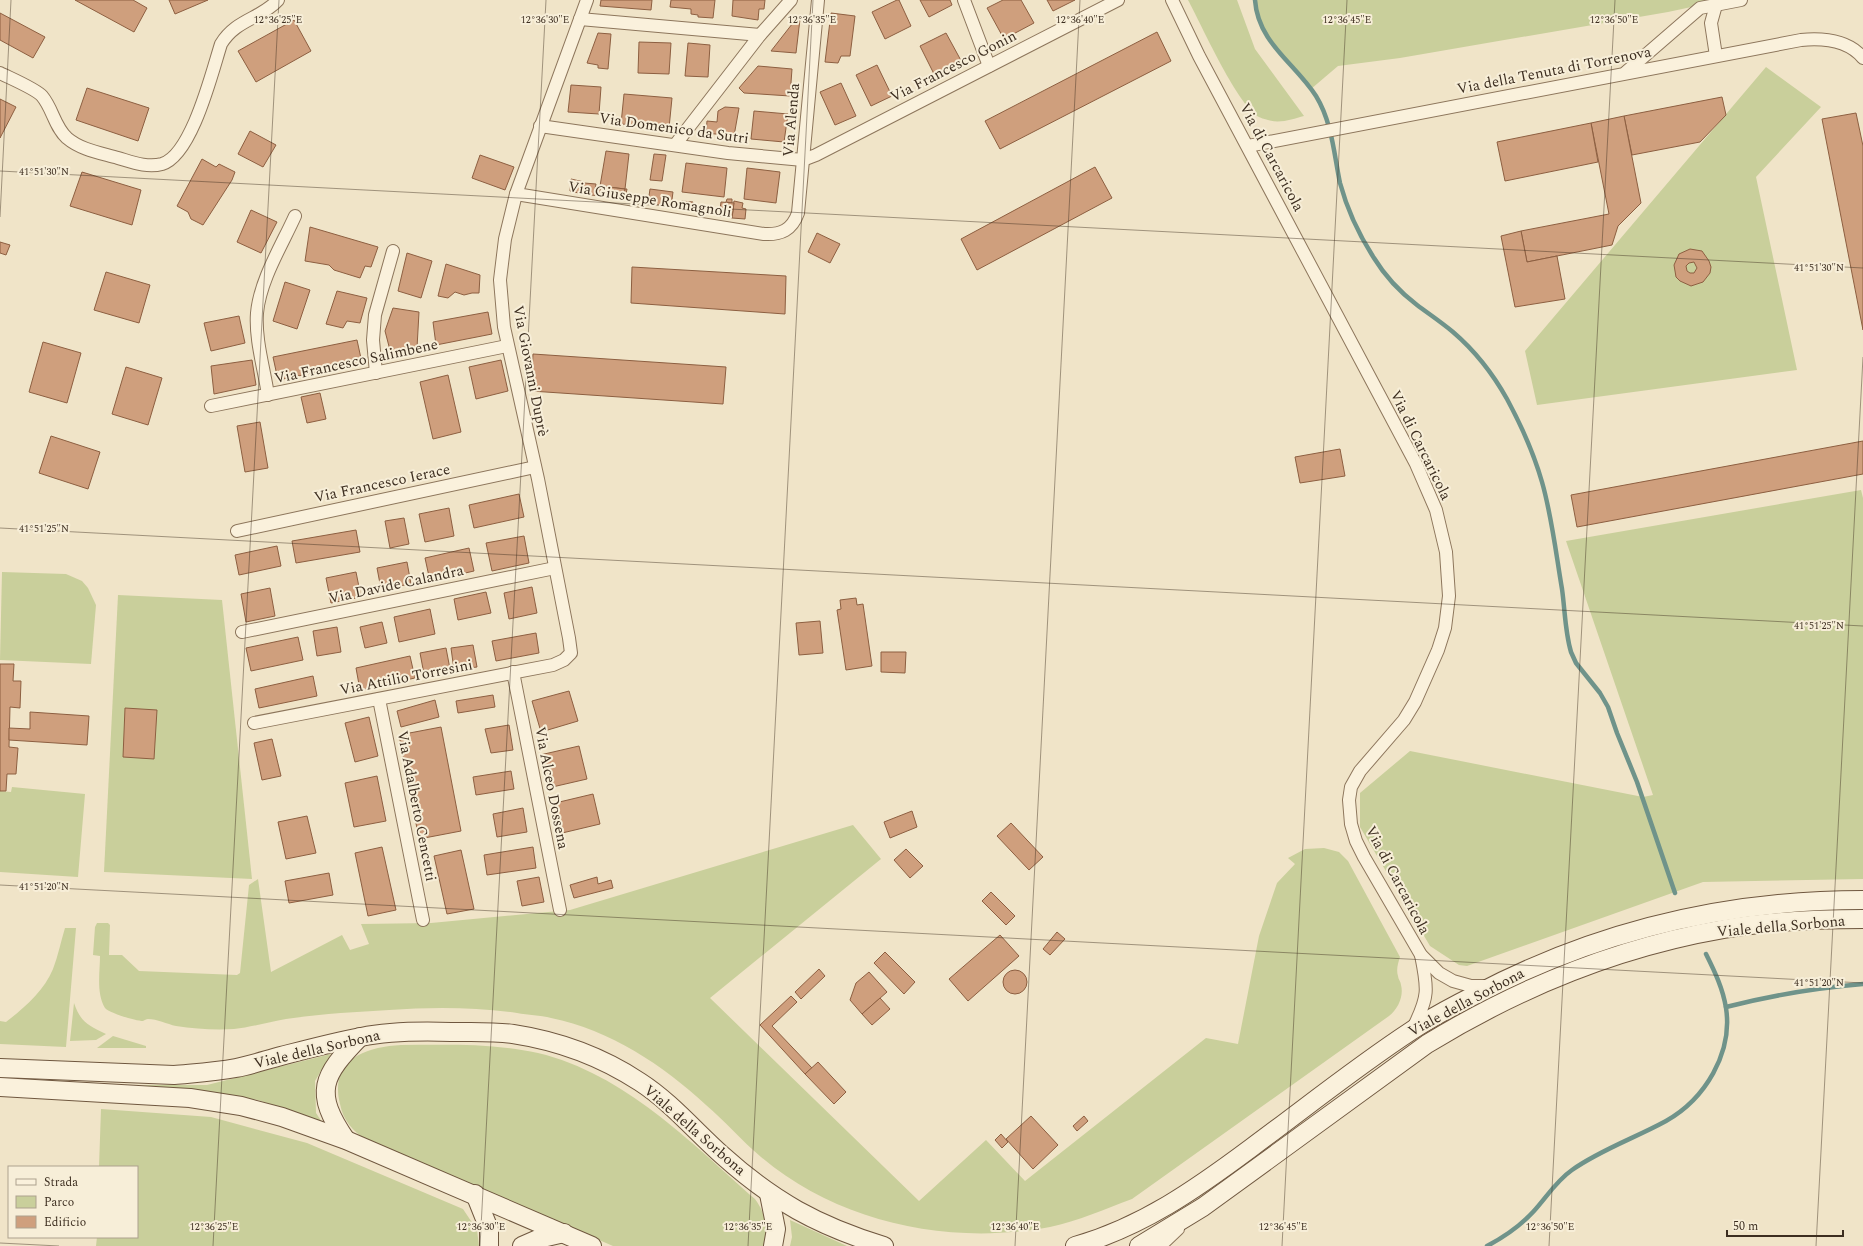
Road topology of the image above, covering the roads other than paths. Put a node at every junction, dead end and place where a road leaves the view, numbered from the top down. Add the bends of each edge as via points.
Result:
1 (278, 0) edge
2 (587, 0) edge
3 (791, 0) edge
4 (818, 0) edge
5 (964, 0) edge
6 (1118, 0) edge
7 (1172, 0) edge
8 (1741, 0) edge
9 (1716, 5) junction
10 (580, 19) junction
11 (760, 35) junction
12 (1716, 56) junction
13 (1863, 58) edge
14 (989, 66) junction
15 (0, 73) edge
16 (1625, 73) junction
17 (540, 126) junction
18 (675, 145) junction
19 (1248, 146) junction
20 (803, 160) junction
21 (516, 194) junction
22 (295, 216) dead end
23 (779, 233) joint
24 (393, 251) dead end
25 (507, 346) junction
26 (376, 373) junction
27 (268, 395) junction
28 (211, 406) dead end
29 (535, 467) junction
30 (237, 531) dead end
31 (555, 568) junction
32 (242, 632) dead end
33 (564, 660) joint
34 (513, 672) junction
35 (379, 699) junction
36 (254, 723) dead end
37 (1863, 900) edge
38 (560, 910) dead end
39 (1863, 919) edge
40 (423, 920) dead end
41 (1421, 955) junction
42 (1491, 986) junction
43 (1412, 1030) junction
44 (360, 1037) junction
45 (0, 1068) edge
46 (0, 1087) edge
47 (346, 1140) junction
48 (475, 1194) junction
49 (769, 1194) junction
50 (1203, 1207) junction
51 (564, 1233) junction
52 (489, 1246) edge
53 (522, 1246) edge
54 (592, 1246) edge
55 (773, 1246) edge
56 (884, 1246) edge
57 (1075, 1246) edge
58 (1139, 1246) edge
59 (1160, 1246) edge

1 - 15 street via 236,26 225,37 192,129 177,154 162,164 136,164 76,144 59,129 40,94
2 - 10 street, Via Giovanni Duprè
3 - 11 street
4 - 20 street, Via Alenda
5 - 14 street
6 - 14 street, Via Francesco Gonin
7 - 19 street, Via di Carcaricola
8 - 9 street
9 - 12 street via 1711,26
9 - 16 street via 1698,10
10 - 11 street
10 - 17 street, Via Giovanni Duprè
11 - 18 street
12 - 13 street, Via della Tenuta di Torrenova via 1818,39 1848,47
12 - 16 street, Via della Tenuta di Torrenova
14 - 20 street, Via Francesco Gonin
16 - 19 street, Via della Tenuta di Torrenova
17 - 18 street, Via Domenico da Sutri
17 - 21 street, Via Giovanni Duprè
18 - 20 street, Via Domenico da Sutri
19 - 41 street, Via di Carcaricola via 1416,464 1436,510 1445,547 1448,604 1440,644 1415,702 1392,736 1360,771 1351,787 1350,800 1356,841
20 - 23 street, Via Alenda via 798,213 791,227
21 - 23 street, Via Giuseppe Romagnoli via 764,234
21 - 25 street, Via Giovanni Duprè via 505,239 500,280
22 - 27 street via 263,286 258,306 257,328
24 - 26 street via 375,315 373,340
25 - 26 street, Via Francesco Salimbene
25 - 29 street, Via Giovanni Duprè
26 - 27 street, Via Francesco Salimbene
27 - 28 street, Via Francesco Salimbene
29 - 30 street, Via Francesco Ierace
29 - 31 street, Via Giovanni Duprè
31 - 32 street, Via Davide Calandra
31 - 33 street, Via Giovanni Duprè via 571,646 571,653
33 - 34 street, Via Attilio Torresini via 553,665
34 - 35 street, Via Attilio Torresini
34 - 38 street, Via Alceo Dossena
35 - 36 street, Via Attilio Torresini
35 - 40 street, Via Adalberto Cencetti
37 - 42 street, Viale della Sorbona via 1750,906 1661,924 1575,950
39 - 50 street, Viale della Sorbona via 1780,923 1704,933 1624,954 1546,983 1426,1044
41 - 42 street, Via di Carcaricola via 1439,973 1453,981 1471,986
41 - 43 street, Via di Carcaricola via 1427,986 1426,997
42 - 43 street, Viale della Sorbona
43 - 57 street, Viale della Sorbona via 1176,1201 1124,1229
44 - 45 street, Viale della Sorbona via 238,1068 202,1073 144,1075
44 - 47 street via 336,1062 326,1088 328,1111
44 - 49 street, Viale della Sorbona via 401,1032 504,1033 553,1042 585,1053 614,1066 656,1094
46 - 47 street via 168,1096 227,1104 282,1117
47 - 48 street
48 - 51 street
48 - 52 street via 489,1229
49 - 55 street via 776,1229
49 - 56 street, Viale della Sorbona via 814,1220
50 - 58 street, Viale della Sorbona
50 - 59 street
51 - 53 street
51 - 54 street

